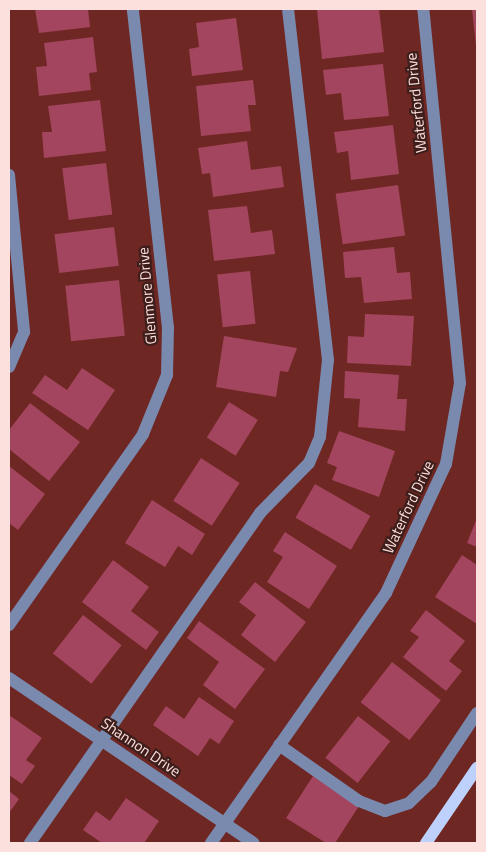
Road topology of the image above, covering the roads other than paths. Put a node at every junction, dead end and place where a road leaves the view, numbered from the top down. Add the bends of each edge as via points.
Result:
1 (134, 9) edge
2 (288, 9) edge
3 (423, 9) edge
4 (9, 175) edge
5 (9, 367) edge
6 (9, 625) edge
7 (9, 678) edge
8 (477, 713) edge
9 (102, 740) junction
10 (279, 745) junction
11 (477, 768) edge
12 (225, 824) junction
13 (30, 843) edge
14 (211, 843) edge
15 (254, 843) edge
16 (426, 843) edge

1 - 6 street, Glenmore Drive via 168,328 167,375 143,434
2 - 9 street via 328,360 320,437 309,463 260,513
3 - 10 street, Waterford Drive via 460,382 446,464 386,593
4 - 5 street via 24,332
7 - 9 street, Shannon Drive
8 - 10 street via 431,782 409,803 385,810 359,801
9 - 12 street, Shannon Drive
9 - 13 street
10 - 12 street, Waterford Drive
11 - 16 main road
12 - 14 street, Waterford Drive
12 - 15 street, Shannon Drive

